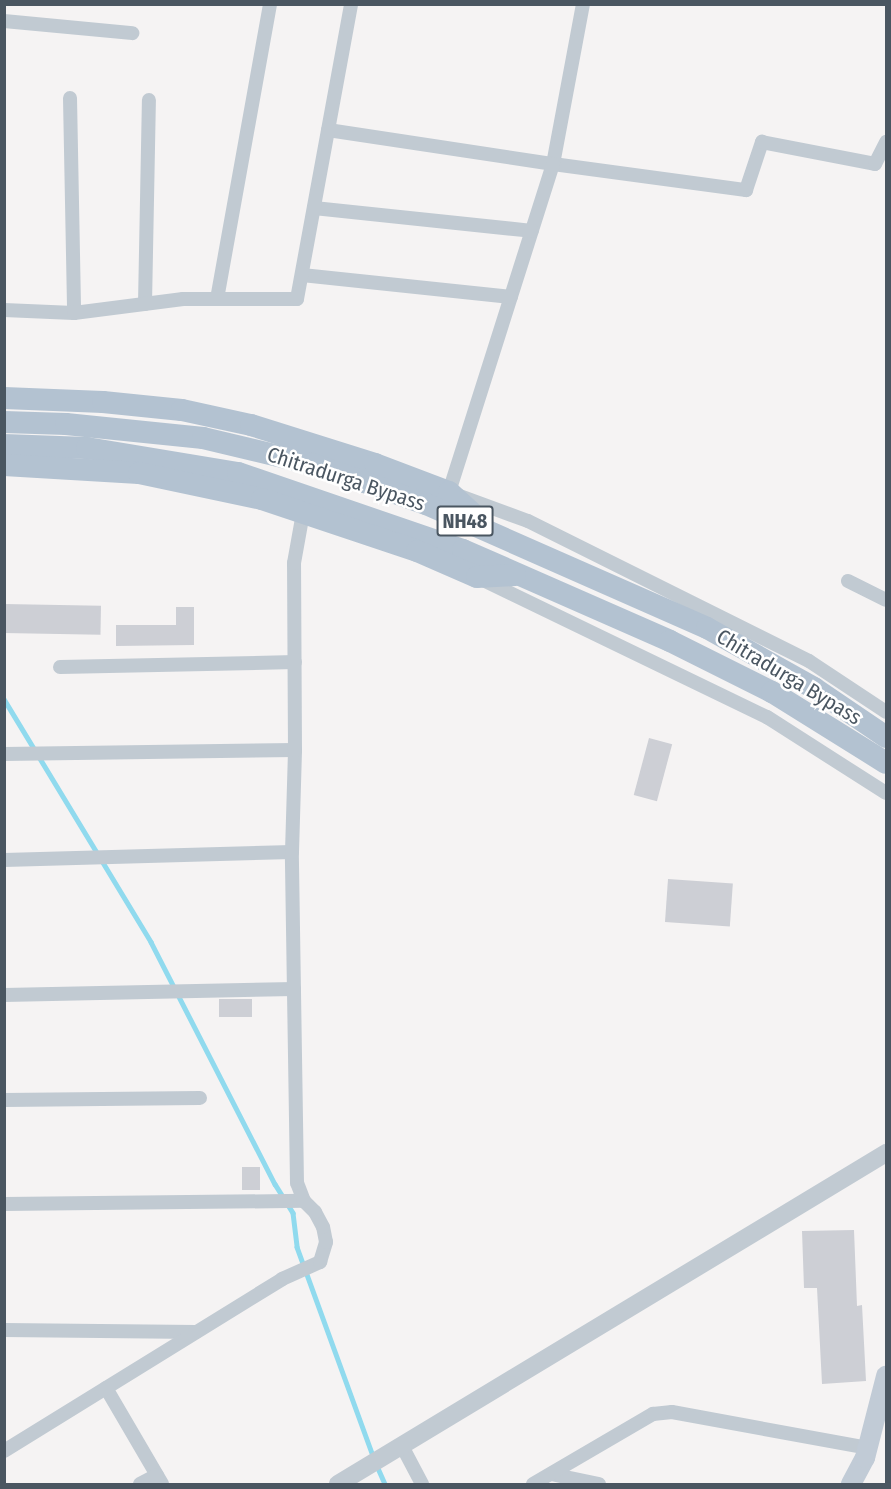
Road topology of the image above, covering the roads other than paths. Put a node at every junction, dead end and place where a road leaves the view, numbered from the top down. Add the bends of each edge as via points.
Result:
1 (270, 4) edge
2 (351, 4) edge
3 (583, 4) edge
4 (4, 21) edge
5 (132, 33) dead end
6 (70, 98) dead end
7 (149, 100) dead end
8 (328, 129) junction
9 (886, 142) edge
10 (553, 164) junction
11 (314, 208) junction
12 (532, 231) junction
13 (302, 275) junction
14 (511, 297) junction
15 (217, 299) junction
16 (145, 304) junction
17 (4, 310) edge
18 (74, 313) junction
19 (4, 398) edge
20 (4, 422) edge
21 (4, 445) edge
22 (4, 465) edge
23 (449, 492) junction
24 (303, 513) junction
25 (497, 536) junction
26 (519, 575) junction
27 (477, 577) junction
28 (848, 581) dead end
29 (886, 600) edge
30 (295, 662) junction
31 (60, 667) dead end
32 (886, 712) edge
33 (886, 737) edge
34 (296, 750) junction
35 (4, 754) edge
36 (886, 763) edge
37 (886, 793) edge
38 (292, 852) junction
39 (4, 860) edge
40 (294, 990) junction
41 (4, 995) edge
42 (200, 1098) dead end
43 (4, 1100) edge
44 (886, 1153) edge
45 (304, 1201) junction
46 (4, 1204) edge
47 (4, 1330) edge
48 (196, 1332) junction
49 (886, 1376) edge
50 (106, 1388) junction
51 (402, 1446) junction
52 (868, 1448) junction
53 (4, 1451) edge
54 (551, 1474) junction
55 (159, 1480) edge
56 (140, 1485) edge
57 (338, 1485) edge
58 (422, 1485) edge
59 (533, 1485) edge
60 (598, 1485) edge
61 (851, 1485) edge

1 - 15 street
2 - 8 street
3 - 10 street
4 - 5 street
6 - 18 street
7 - 16 street
8 - 10 street
8 - 11 street
9 - 10 street via 875,164 762,142 746,190
10 - 12 street
11 - 12 street
11 - 13 street
12 - 14 street
13 - 14 street
13 - 15 street via 297,299
14 - 23 street
15 - 16 street
16 - 18 street
17 - 18 street
19 - 23 main road via 182,410 251,425
20 - 25 main road, Chitradurga Bypass / NH48 via 153,431 258,449 426,504
21 - 26 main road, Chitradurga Bypass / NH48 via 87,448 238,473 463,550
22 - 24 main road via 139,473 262,499
23 - 25 main road
23 - 32 street via 528,522 799,656
24 - 27 main road via 417,551
24 - 30 street via 294,563
25 - 33 main road, Chitradurga Bypass / NH48 via 707,628 814,688
26 - 27 main road
26 - 36 main road, Chitradurga Bypass / NH48 via 670,641 772,692
27 - 37 street via 767,717
28 - 29 street
30 - 31 street
30 - 34 street
34 - 35 street
34 - 38 street
38 - 39 street
38 - 40 street
40 - 41 street
40 - 45 street via 297,1184
42 - 43 street
44 - 51 street
45 - 46 street
45 - 48 street via 323,1227 326,1242 320,1262 282,1279
47 - 48 street
48 - 50 street
49 - 52 main road
50 - 53 street
50 - 55 street
51 - 57 street
51 - 58 street
52 - 54 street via 672,1412 653,1414
52 - 61 main road
54 - 59 street
54 - 60 street
55 - 56 street

